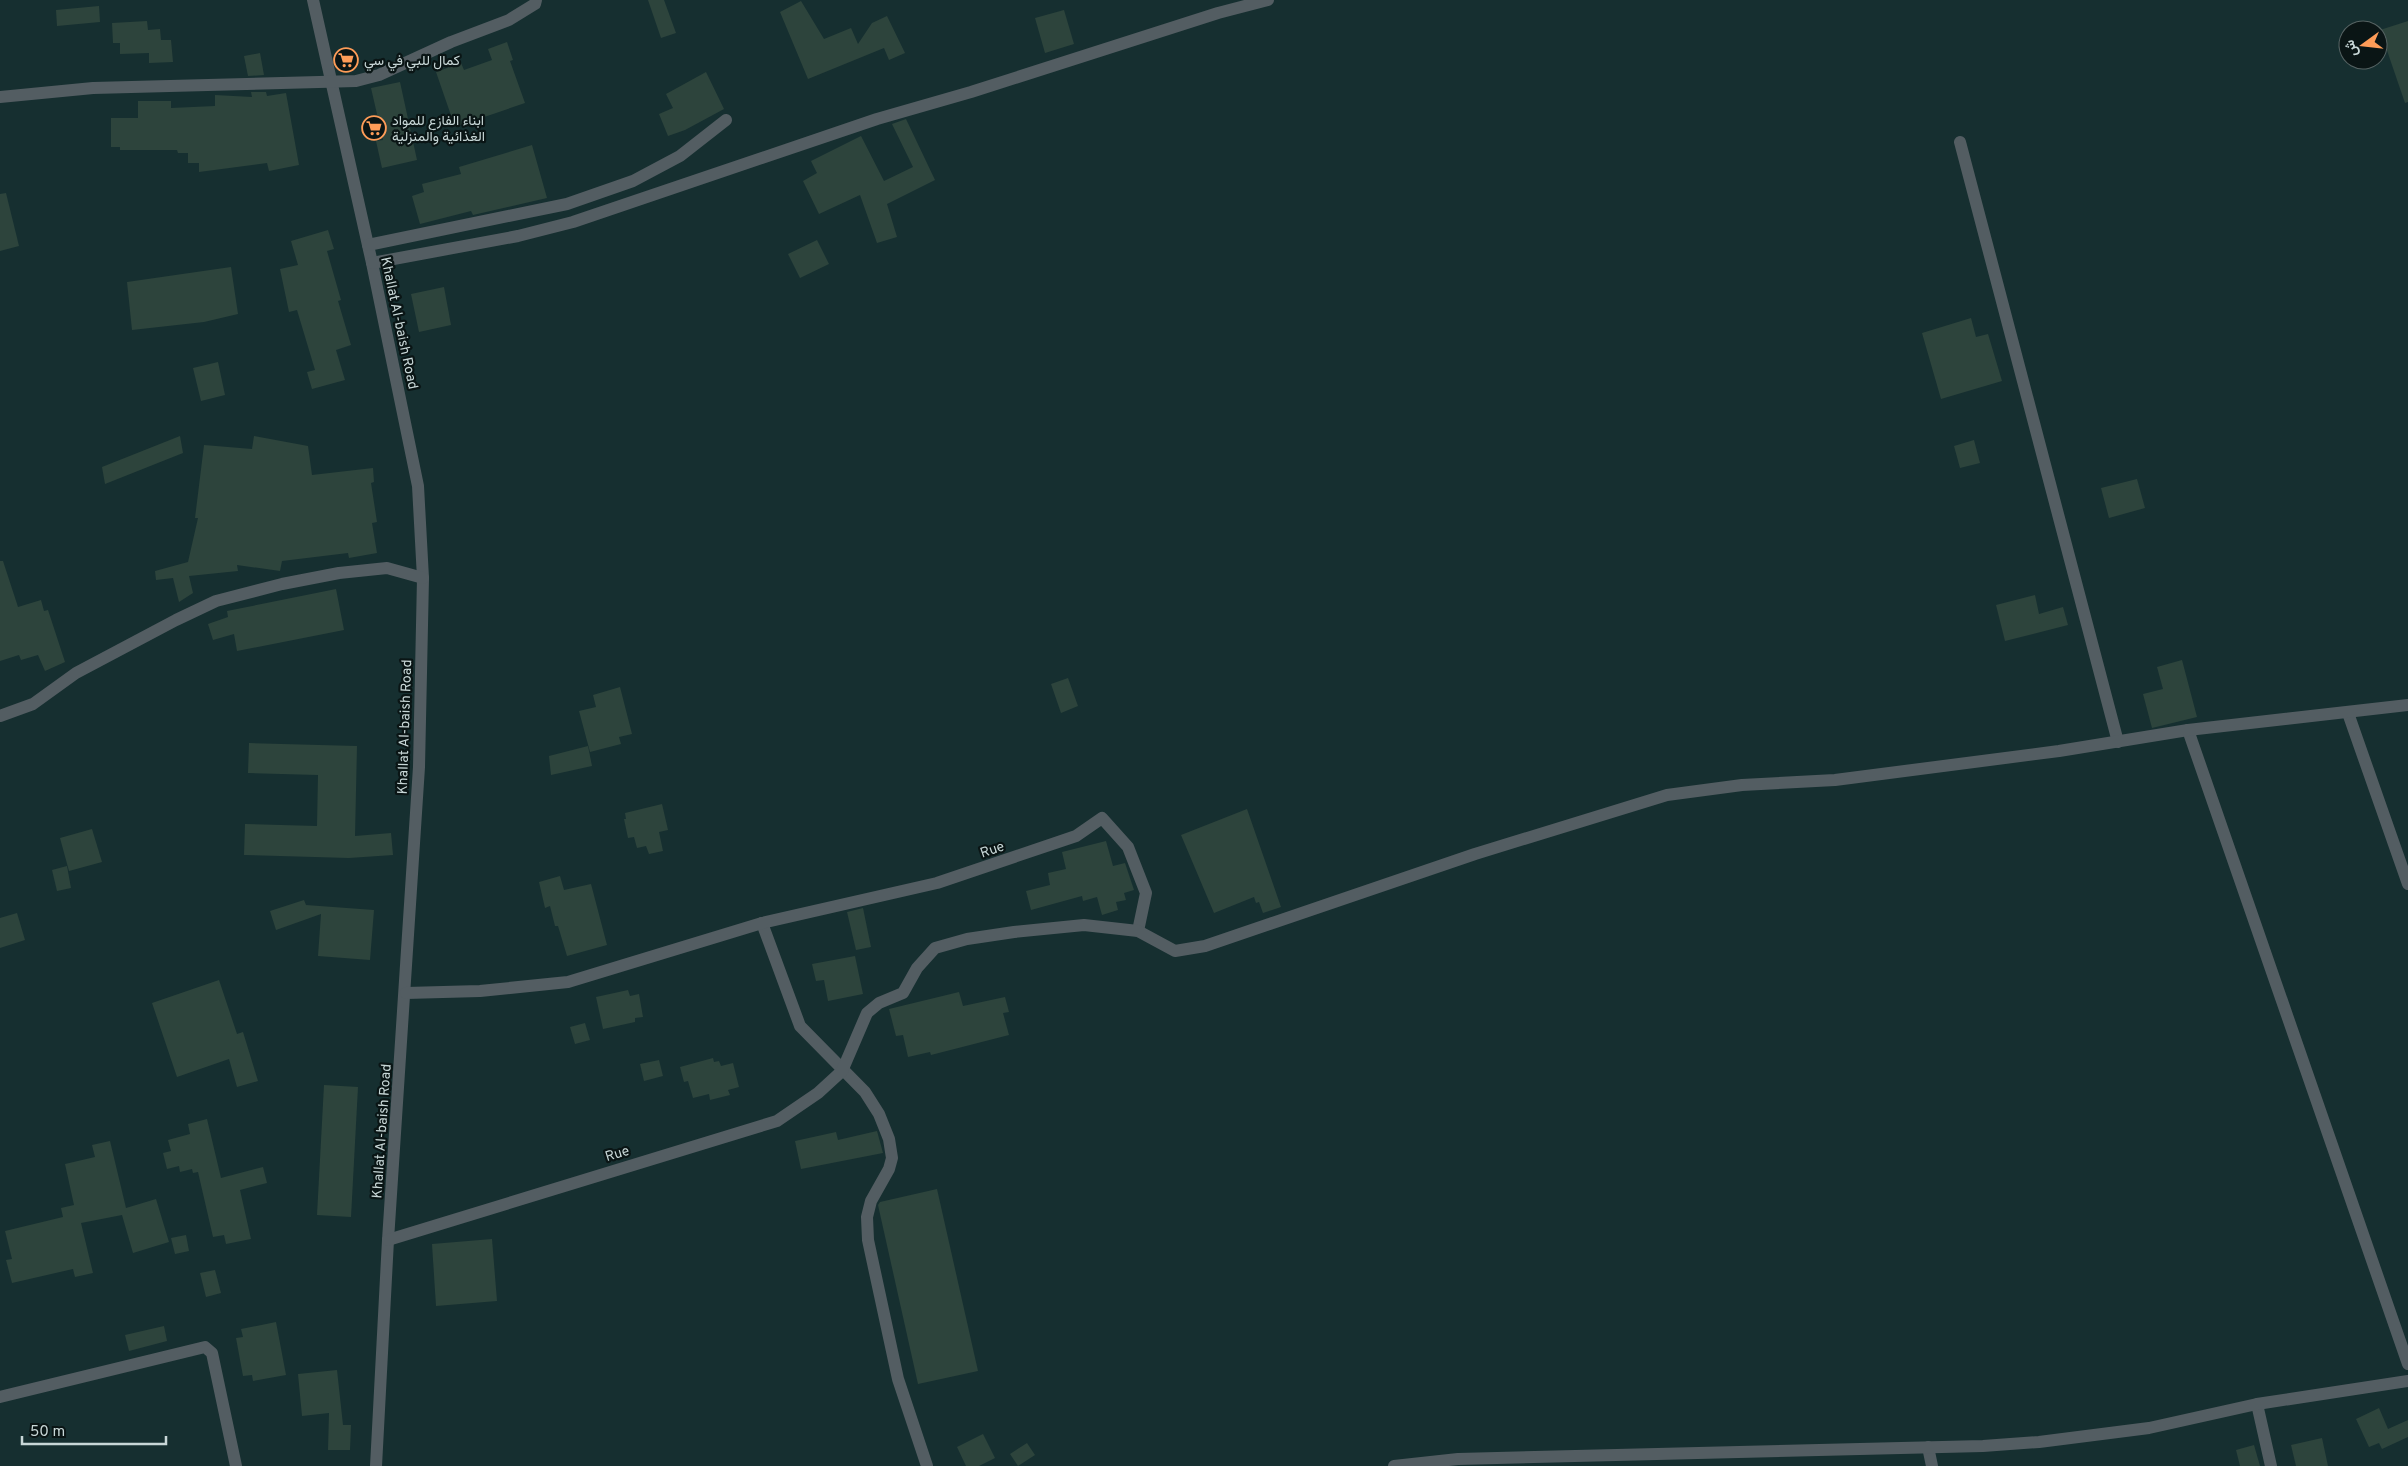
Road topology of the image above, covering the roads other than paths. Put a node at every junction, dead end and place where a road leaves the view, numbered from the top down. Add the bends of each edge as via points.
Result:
1 (312, 0) edge
2 (536, 0) edge
3 (1268, 0) edge
4 (332, 82) junction
5 (0, 97) edge
6 (726, 120) dead end
7 (1960, 142) dead end
8 (368, 245) junction
9 (372, 263) junction
10 (423, 578) junction
11 (2408, 705) edge
12 (2348, 713) junction
13 (0, 716) edge
14 (2188, 730) junction
15 (2118, 742) junction
16 (2408, 884) edge
17 (762, 923) junction
18 (1138, 932) junction
19 (406, 993) junction
20 (842, 1071) junction
21 (388, 1240) junction
22 (2408, 1364) edge
23 (2408, 1382) edge
24 (0, 1397) edge
25 (2257, 1404) junction
26 (1928, 1447) junction
27 (1616, 1461) edge
28 (236, 1466) edge
29 (376, 1466) edge
30 (927, 1466) edge
31 (1394, 1466) edge
32 (1932, 1466) edge
33 (2271, 1466) edge

1 - 4 street, Khallat Al-baish Road
2 - 4 street via 535,4 508,20 379,75 356,81
3 - 9 street via 878,119 573,222 518,236
4 - 5 street via 93,88
4 - 8 street, Khallat Al-baish Road
6 - 8 street via 680,156 633,181 567,204
7 - 15 street
8 - 9 street, Khallat Al-baish Road
9 - 10 street, Khallat Al-baish Road via 418,486
10 - 13 street via 387,568 339,573 216,601 76,673 33,704
10 - 19 street, Khallat Al-baish Road via 419,767
11 - 12 street
12 - 14 street
12 - 16 street
14 - 15 street
14 - 22 street
15 - 18 street via 1835,780 1742,785 1667,795 1475,854 1205,946 1175,951
17 - 18 street, Rue via 937,883 1076,836 1102,818 1128,847 1146,893
17 - 19 street, Rue via 568,982 480,991
17 - 20 street via 800,1026
18 - 20 street via 1084,925 1005,934 935,948 917,968 903,993 879,1002 867,1012
19 - 21 street, Khallat Al-baish Road
20 - 21 street, Rue via 818,1093 777,1121
20 - 30 street via 865,1092 889,1139 892,1158 871,1201 867,1217 868,1240 898,1379
21 - 29 street, Khallat Al-baish Road
23 - 25 street
24 - 28 street via 205,1346 212,1353
25 - 26 street via 2149,1428 2094,1436 2030,1443
25 - 33 street
26 - 27 street
26 - 32 street
27 - 31 street via 1458,1459

